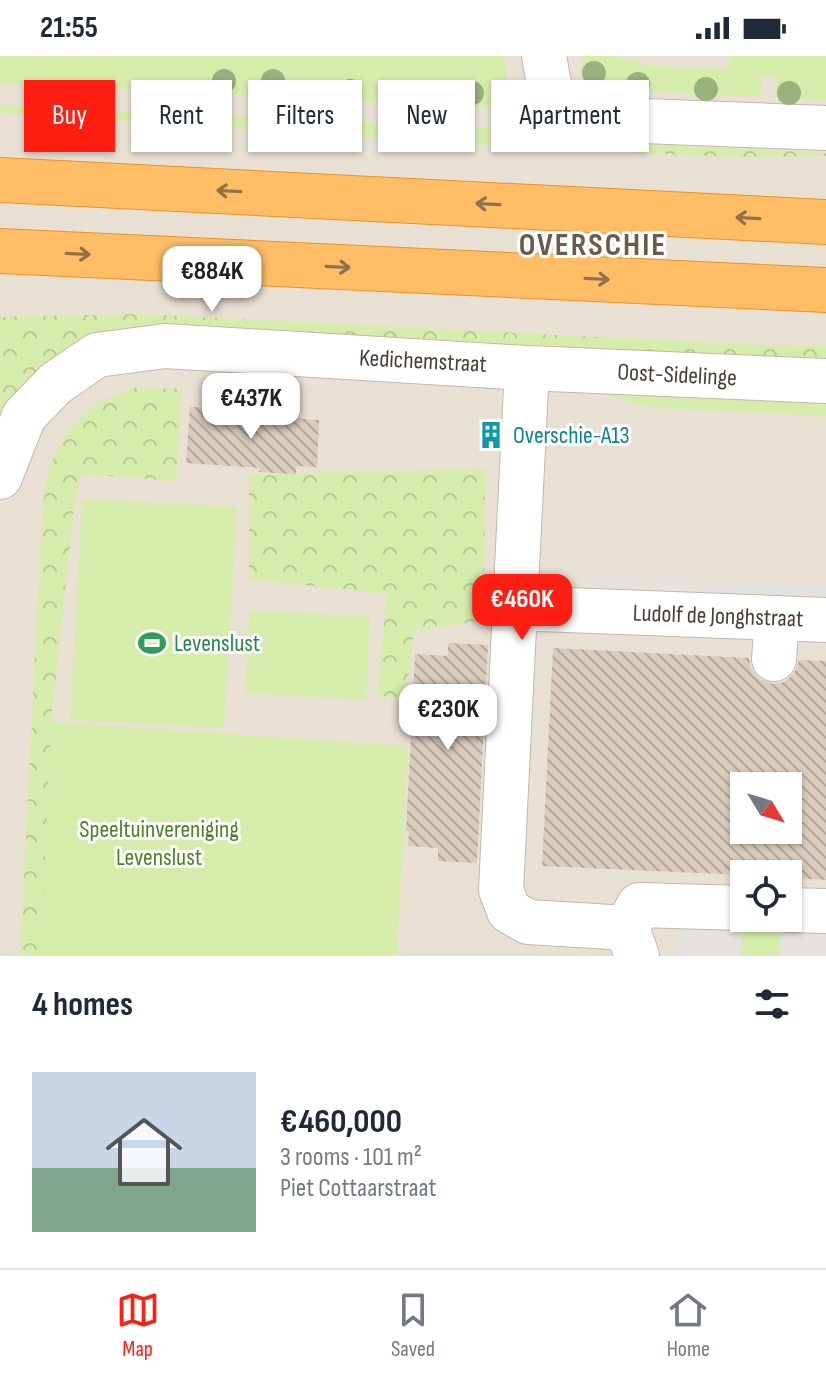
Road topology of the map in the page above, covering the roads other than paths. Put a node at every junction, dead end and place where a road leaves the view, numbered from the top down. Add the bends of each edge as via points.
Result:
1 (544, 56) edge
2 (826, 128) edge
3 (0, 180) edge
4 (826, 222) edge
5 (0, 251) edge
6 (826, 290) edge
7 (527, 368) junction
8 (826, 381) edge
9 (0, 477) edge
10 (515, 608) junction
11 (826, 620) edge
12 (730, 908) edge
13 (802, 910) edge
14 (826, 911) edge
15 (632, 942) edge

1 - 2 street via 554,113
4 -> 3 highway
5 -> 6 highway
7 - 8 street, Oost-Sidelinge
7 - 9 street, Kedichemstraat via 165,346 97,355 56,383 24,416
7 - 10 street
10 - 11 street, Ludolf de Jonghstraat via 776,638
10 - 15 street via 501,890 509,911 528,922
12 - 15 street via 639,905
13 - 14 street

